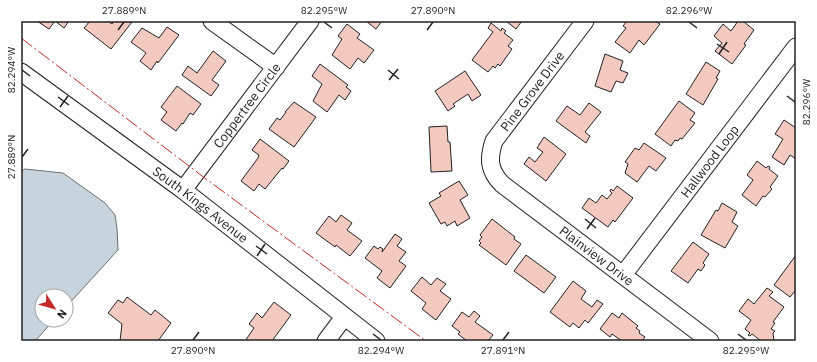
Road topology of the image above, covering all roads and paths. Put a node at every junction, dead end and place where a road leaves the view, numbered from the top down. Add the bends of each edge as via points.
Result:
1 (212, 21) edge
2 (310, 21) edge
3 (585, 21) edge
4 (796, 46) edge
5 (276, 67) junction
6 (21, 72) edge
7 (490, 165) joint
8 (183, 190) junction
9 (623, 275) junction
10 (344, 317) junction
11 (326, 341) edge
12 (376, 341) edge
13 (710, 341) edge

1 - 5 street
2 - 5 street, Coppertree Circle
3 - 7 street, Pine Grove Drive via 494,141
4 - 9 street, Hallwood Loop
5 - 8 street, Coppertree Circle
6 - 8 street, South Kings Avenue
7 - 9 street, Plainview Drive via 492,173 502,184
8 - 10 street, South Kings Avenue
9 - 13 street, Plainview Drive
10 - 11 street
10 - 12 street, South Kings Avenue

